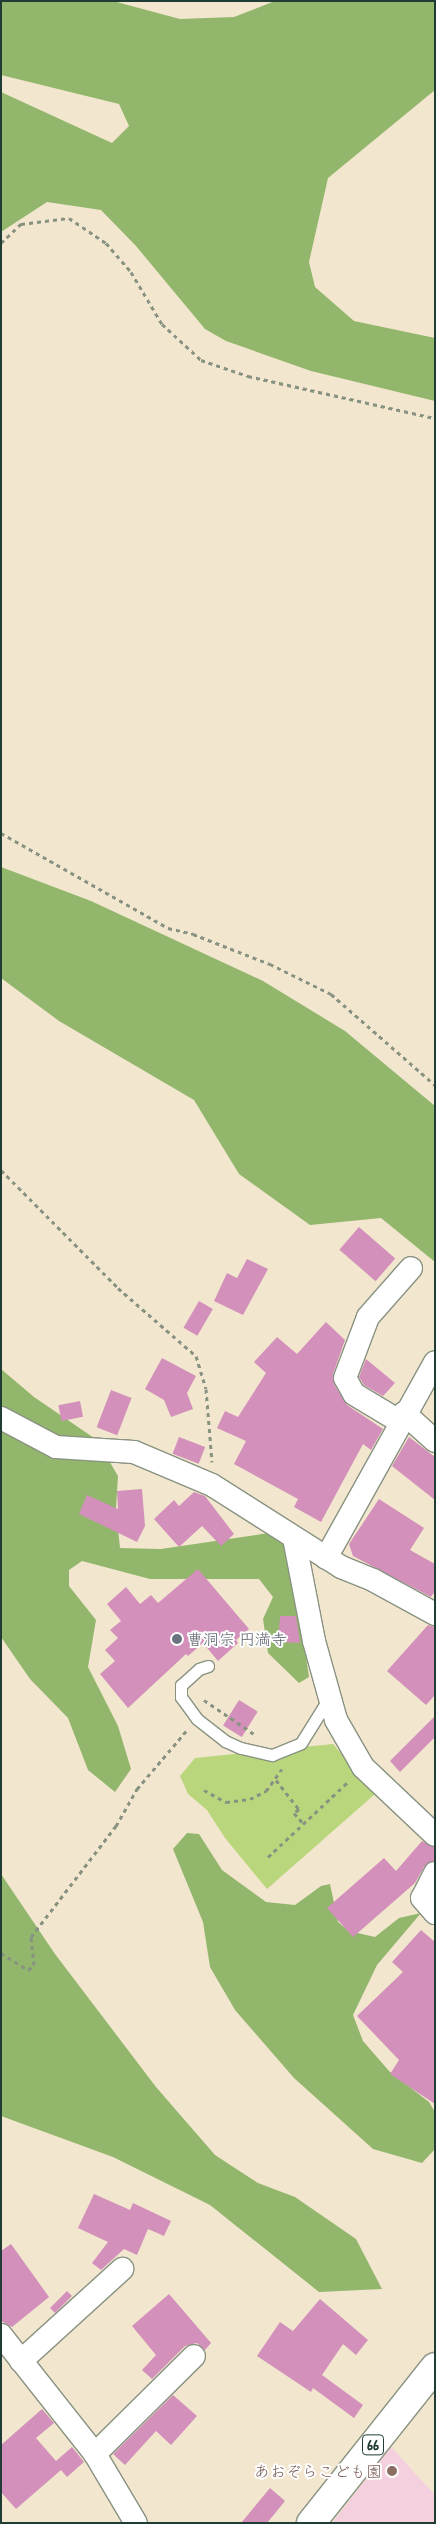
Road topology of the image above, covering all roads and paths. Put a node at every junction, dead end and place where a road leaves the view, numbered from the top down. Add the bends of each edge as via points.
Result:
1 (1, 243) edge
2 (435, 418) edge
3 (1, 834) edge
4 (435, 1085) edge
5 (1, 1170) edge
6 (411, 1268) dead end
7 (435, 1362) edge
8 (402, 1417) junction
9 (1, 1418) edge
10 (435, 1441) edge
11 (212, 1485) junction
12 (294, 1538) junction
13 (326, 1558) junction
14 (435, 1614) edge
15 (208, 1666) dead end
16 (181, 1685) junction
17 (329, 1698) junction
18 (209, 1704) junction
19 (197, 1719) junction
20 (282, 1753) junction
21 (350, 1779) dead end
22 (276, 1780) junction
23 (204, 1790) dead end
24 (304, 1824) junction
25 (435, 1835) edge
26 (268, 1857) dead end
27 (435, 1873) edge
28 (435, 1913) edge
29 (1, 1953) edge
30 (122, 2268) dead end
31 (1, 2335) edge
32 (194, 2356) dead end
33 (21, 2361) junction
34 (435, 2367) edge
35 (96, 2454) junction
36 (136, 2523) edge
37 (311, 2523) edge

1 - 2 path via 21,224 69,218 106,243 131,272 162,324 201,360 248,376
3 - 4 path via 168,928 193,934 270,964 330,994
5 - 11 path via 118,1288 196,1356 207,1398 212,1440
6 - 8 street via 368,1316 344,1378 354,1394
7 - 8 street
8 - 10 street
8 - 13 street
9 - 11 street via 56,1447 134,1452
11 - 12 street
12 - 13 street
12 - 17 street
13 - 14 street
15 - 16 lane via 199,1669
16 - 18 path
16 - 19 lane via 181,1697
17 - 20 lane via 301,1743
17 - 25 street via 336,1720 363,1768
18 - 19 path
18 - 20 path
19 - 20 lane via 225,1741 241,1748 272,1756
19 - 29 path via 137,1789 116,1826 31,1937 34,1965 28,1970
20 - 22 path via 285,1764
21 - 24 path
22 - 23 path via 266,1791 250,1799 226,1802
22 - 24 path via 299,1809 294,1814
24 - 26 path
27 - 28 street via 422,1898
30 - 33 street
31 - 33 street
32 - 35 street
33 - 35 street
34 - 37 main road, 66
35 - 36 street

